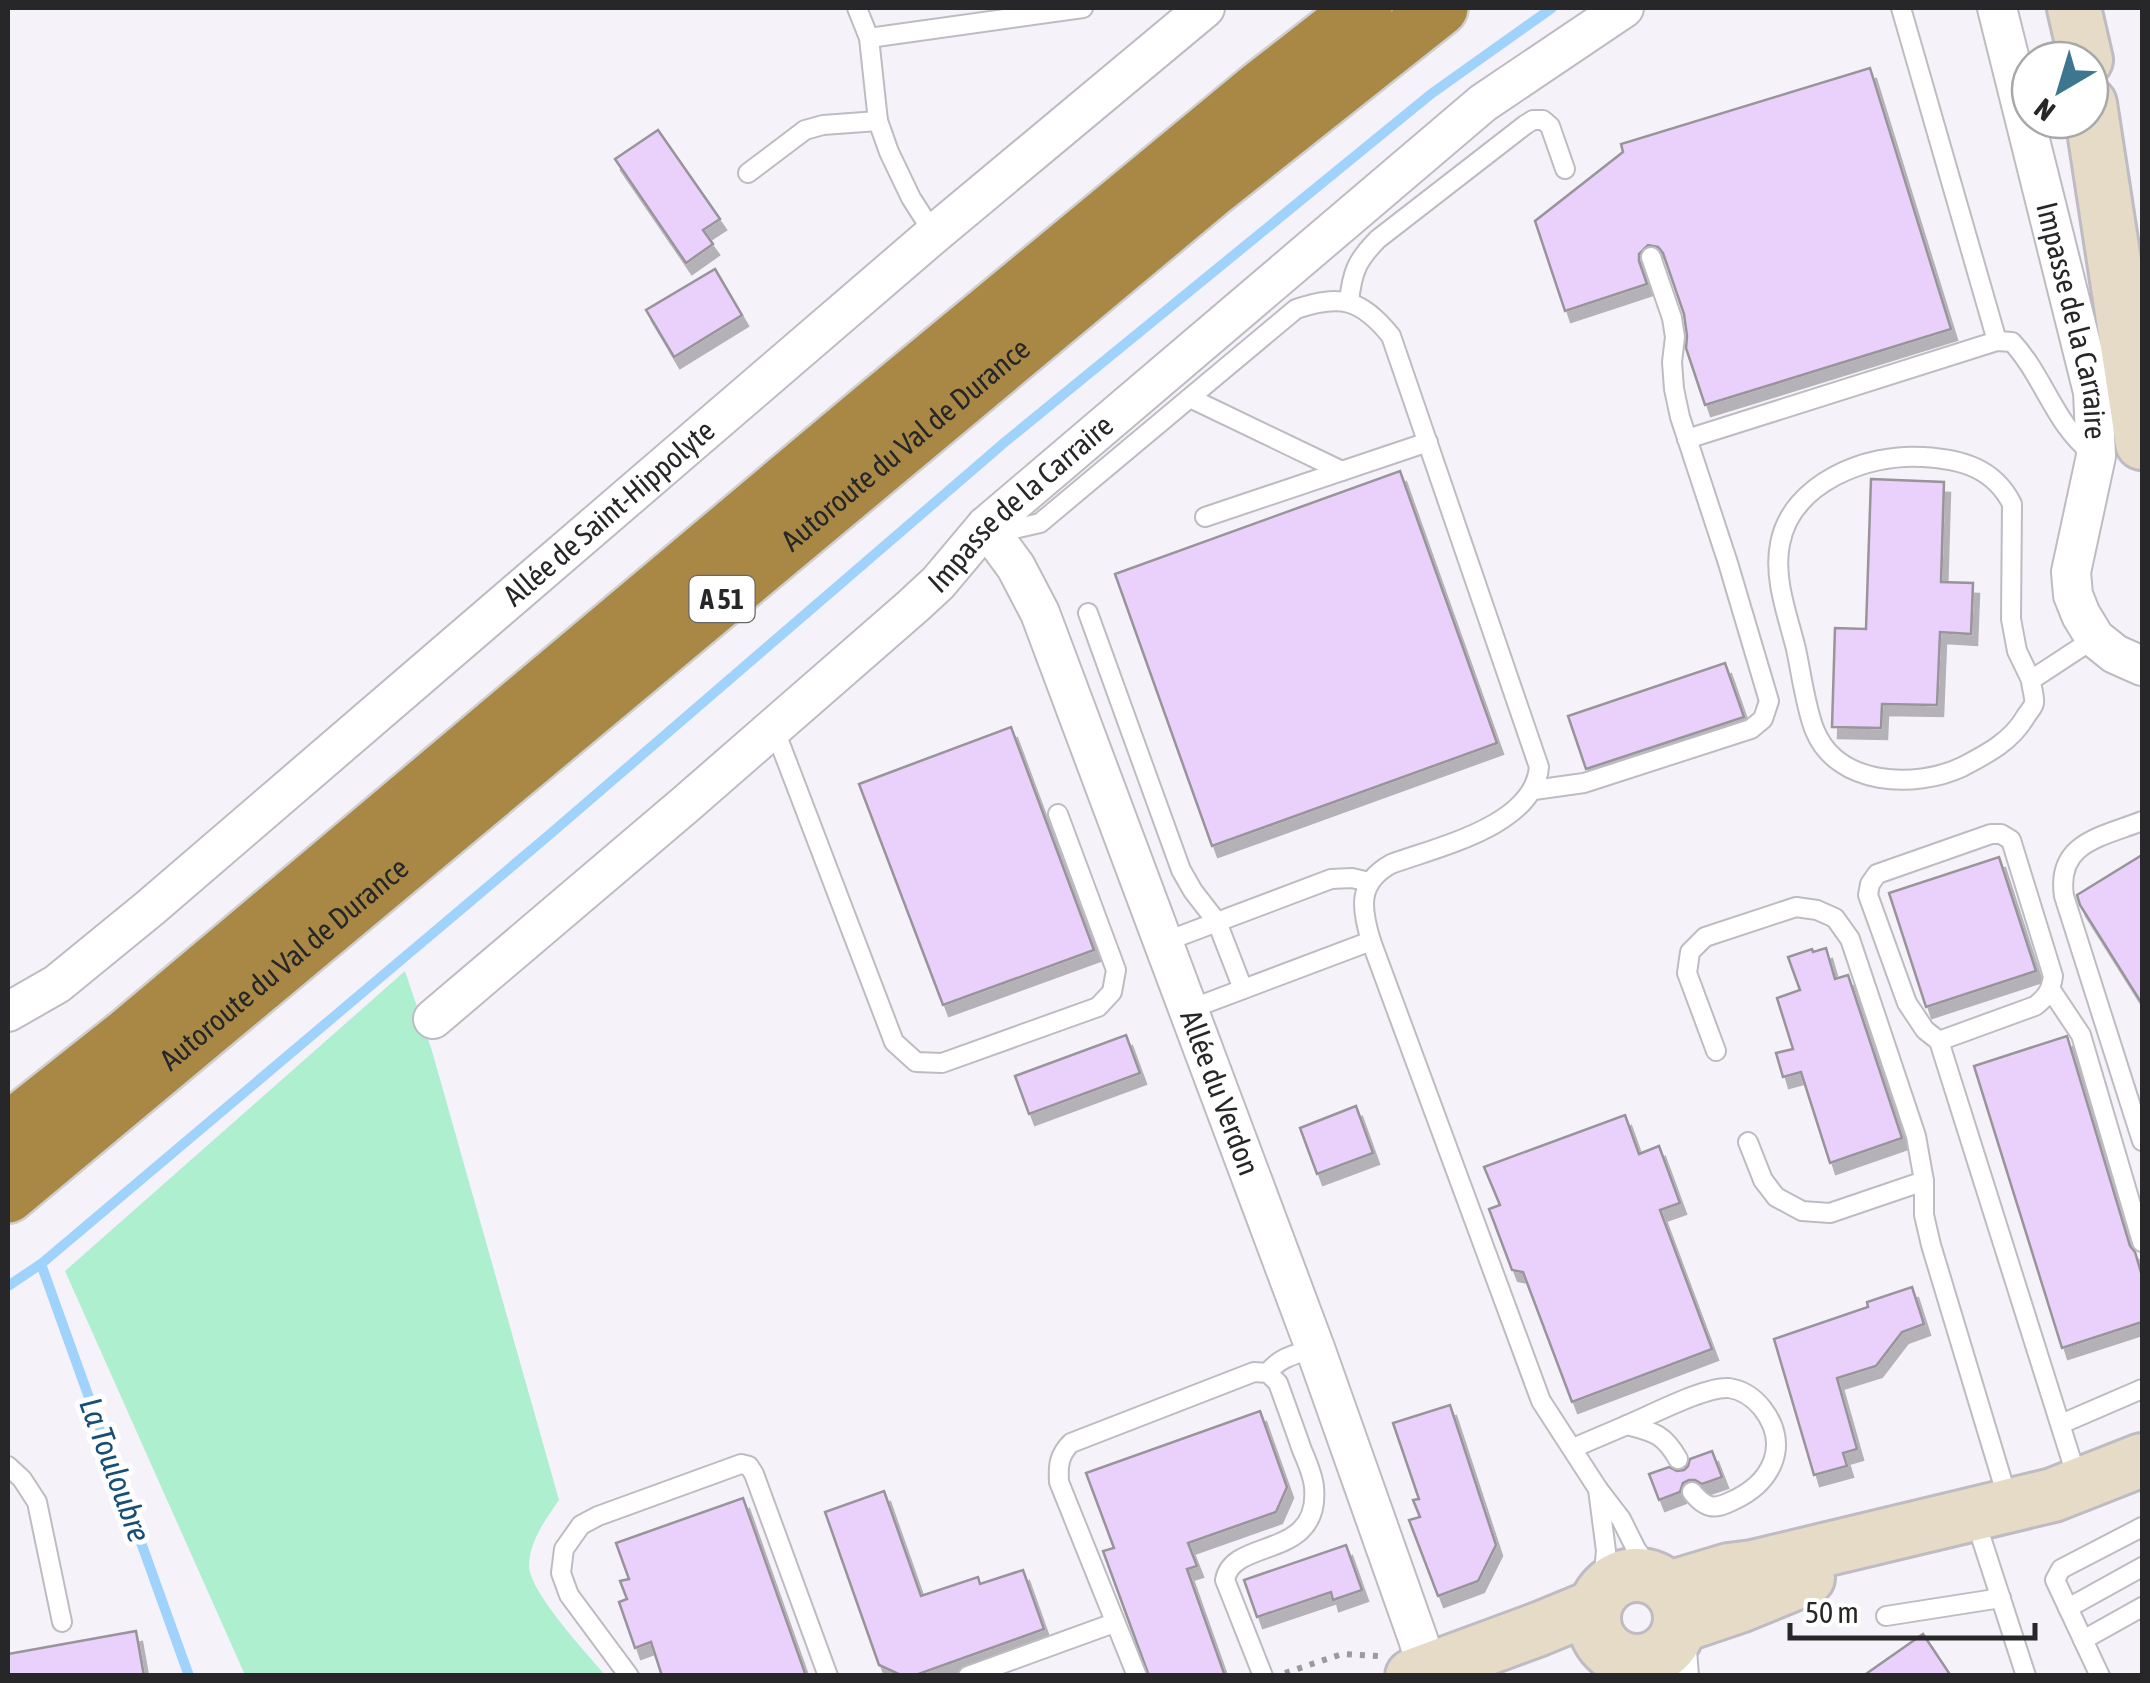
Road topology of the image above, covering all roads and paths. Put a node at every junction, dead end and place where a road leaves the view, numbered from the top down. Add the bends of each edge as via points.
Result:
1 (856, 8) edge
2 (1083, 8) edge
3 (1202, 8) edge
4 (1364, 8) edge
5 (1440, 8) edge
6 (1624, 8) edge
7 (1901, 8) edge
8 (1996, 8) edge
9 (868, 38) junction
10 (878, 120) junction
11 (2093, 140) edge
12 (2105, 140) edge
13 (1565, 169) dead end
14 (748, 174) dead end
15 (934, 234) junction
16 (1652, 257) dead end
17 (2142, 299) edge
18 (1349, 302) junction
19 (1997, 341) junction
20 (1190, 398) junction
21 (1687, 439) junction
22 (1428, 442) junction
23 (2119, 450) edge
24 (1342, 471) junction
25 (1205, 518) dead end
26 (986, 526) junction
27 (1088, 613) dead end
28 (2096, 638) junction
29 (2142, 666) edge
30 (2030, 680) junction
31 (774, 727) junction
32 (1534, 790) junction
33 (1058, 814) dead end
34 (2142, 822) edge
35 (1369, 882) junction
36 (1217, 922) junction
37 (1371, 941) junction
38 (1164, 942) junction
39 (1243, 989) junction
40 (2051, 990) junction
41 (1188, 1010) junction
42 (8, 1012) edge
43 (433, 1020) dead end
44 (1939, 1041) junction
45 (1716, 1051) dead end
46 (8, 1131) edge
47 (2142, 1140) edge
48 (1748, 1142) dead end
49 (1924, 1181) junction
50 (8, 1195) edge
51 (2142, 1242) edge
52 (1315, 1348) junction
53 (1268, 1373) junction
54 (2142, 1389) edge
55 (2060, 1424) junction
56 (1627, 1425) junction
57 (1573, 1448) junction
58 (1678, 1459) dead end
59 (2142, 1460) edge
60 (8, 1466) edge
61 (2079, 1484) junction
62 (1598, 1489) junction
63 (1692, 1492) dead end
64 (1980, 1513) junction
65 (2142, 1527) edge
66 (2142, 1567) edge
67 (2001, 1598) junction
68 (2068, 1608) junction
69 (2142, 1608) edge
70 (1886, 1616) dead end
71 (1672, 1621) edge
72 (62, 1622) dead end
73 (1114, 1622) junction
74 (1612, 1637) edge
75 (2083, 1640) junction
76 (1409, 1668) edge
77 (629, 1676) edge
78 (828, 1676) edge
79 (968, 1676) edge
80 (1136, 1676) edge
81 (1263, 1676) edge
82 (1279, 1676) edge
83 (1486, 1676) edge
84 (2026, 1676) edge
85 (2100, 1676) edge

1 - 9 lane
2 - 9 lane
3 - 15 street, Allée de Saint-Hippolyte
4 - 46 highway, Autoroute du Val de Durance / A 51
5 - 50 highway, Autoroute du Val de Durance / A 51 via 1212,189
6 - 26 street, Impasse de la Carraire via 1483,103
7 - 19 lane
8 - 23 street, Impasse de la Carraire via 2094,392
9 - 10 lane
10 - 14 lane via 805,130
10 - 15 lane
11 - 23 main road
12 - 17 main road
13 - 18 lane via 1550,126 1533,120 1378,239 1360,257
15 - 42 street, Allée de Saint-Hippolyte via 150,908 57,984
16 - 21 lane via 1672,318 1674,389
18 - 20 lane via 1322,300 1296,309
18 - 22 lane via 1374,314 1392,336
19 - 21 lane
19 - 23 lane via 2012,342 2026,358 2076,440
20 - 24 lane
20 - 26 lane via 1040,522 1014,530
21 - 32 lane via 1770,701 1763,719 1751,729 1584,783
22 - 24 lane
22 - 32 lane via 1539,768
23 - 28 street, Impasse de la Carraire via 2088,504 2072,572 2073,595
24 - 25 lane
26 - 31 street, Impasse de la Carraire via 938,583
26 - 38 street, Allée du Verdon via 1040,613
27 - 36 lane via 1181,870
28 - 29 street
28 - 30 lane
30 - 30 lane via 2010,619 2012,504 1985,472 1952,458 1906,455 1866,462 1834,476 1789,516 1778,574 1815,732 1850,769 1881,780 1918,778 1992,752 2034,703
31 - 33 lane via 894,1042 916,1062 942,1063 1098,1007 1112,992 1116,970
31 - 43 street, Impasse de la Carraire
32 - 35 lane via 1496,824 1391,864
34 - 47 lane via 2080,846 2067,859 2062,880
35 - 36 lane via 1331,878
35 - 37 lane via 1362,913
36 - 38 lane
36 - 39 lane
37 - 39 lane
37 - 57 lane via 1531,1378
38 - 41 street, Allée du Verdon
39 - 41 lane
40 - 44 lane via 2035,1006
40 - 44 lane via 2053,976 2011,840 1991,834 1877,874 1868,895 1907,1003
40 - 51 lane via 2081,1034
41 - 52 street, Allée du Verdon
44 - 55 lane
45 - 49 lane via 1686,973 1690,952 1705,936 1796,907 1835,918 1850,939 1916,1136
48 - 49 lane via 1776,1197 1802,1211 1830,1214
49 - 64 lane via 1924,1215
52 - 53 lane via 1282,1359
52 - 76 street, Allée du Verdon via 1418,1640
53 - 73 lane via 1254,1372 1071,1443 1062,1453 1059,1482
53 - 81 lane via 1278,1382 1314,1482 1315,1507 1292,1538 1226,1570 1224,1580
54 - 55 lane
55 - 61 lane
56 - 57 lane
56 - 58 lane via 1654,1432
56 - 63 lane via 1710,1390 1744,1392 1758,1402 1774,1424 1776,1448 1760,1483 1720,1506 1700,1502
57 - 62 lane
59 - 61 main road
60 - 72 lane via 37,1502
61 - 64 main road
62 - 71 lane
62 - 74 lane
64 - 67 lane
64 - 71 main road via 1729,1570
65 - 68 lane via 2061,1569 2055,1580
66 - 68 lane
67 - 70 lane
67 - 84 lane
68 - 75 lane
69 - 75 lane
71 - 74 main road via 1668,1648 1647,1660
71 - 74 main road via 1646,1575 1621,1578
73 - 79 lane
73 - 80 lane
74 - 76 main road via 1540,1629
74 - 83 main road
75 - 85 lane
76 - 82 path via 1342,1654
77 - 78 lane via 569,1595 561,1573 564,1549 581,1525 598,1516 741,1464 754,1474

